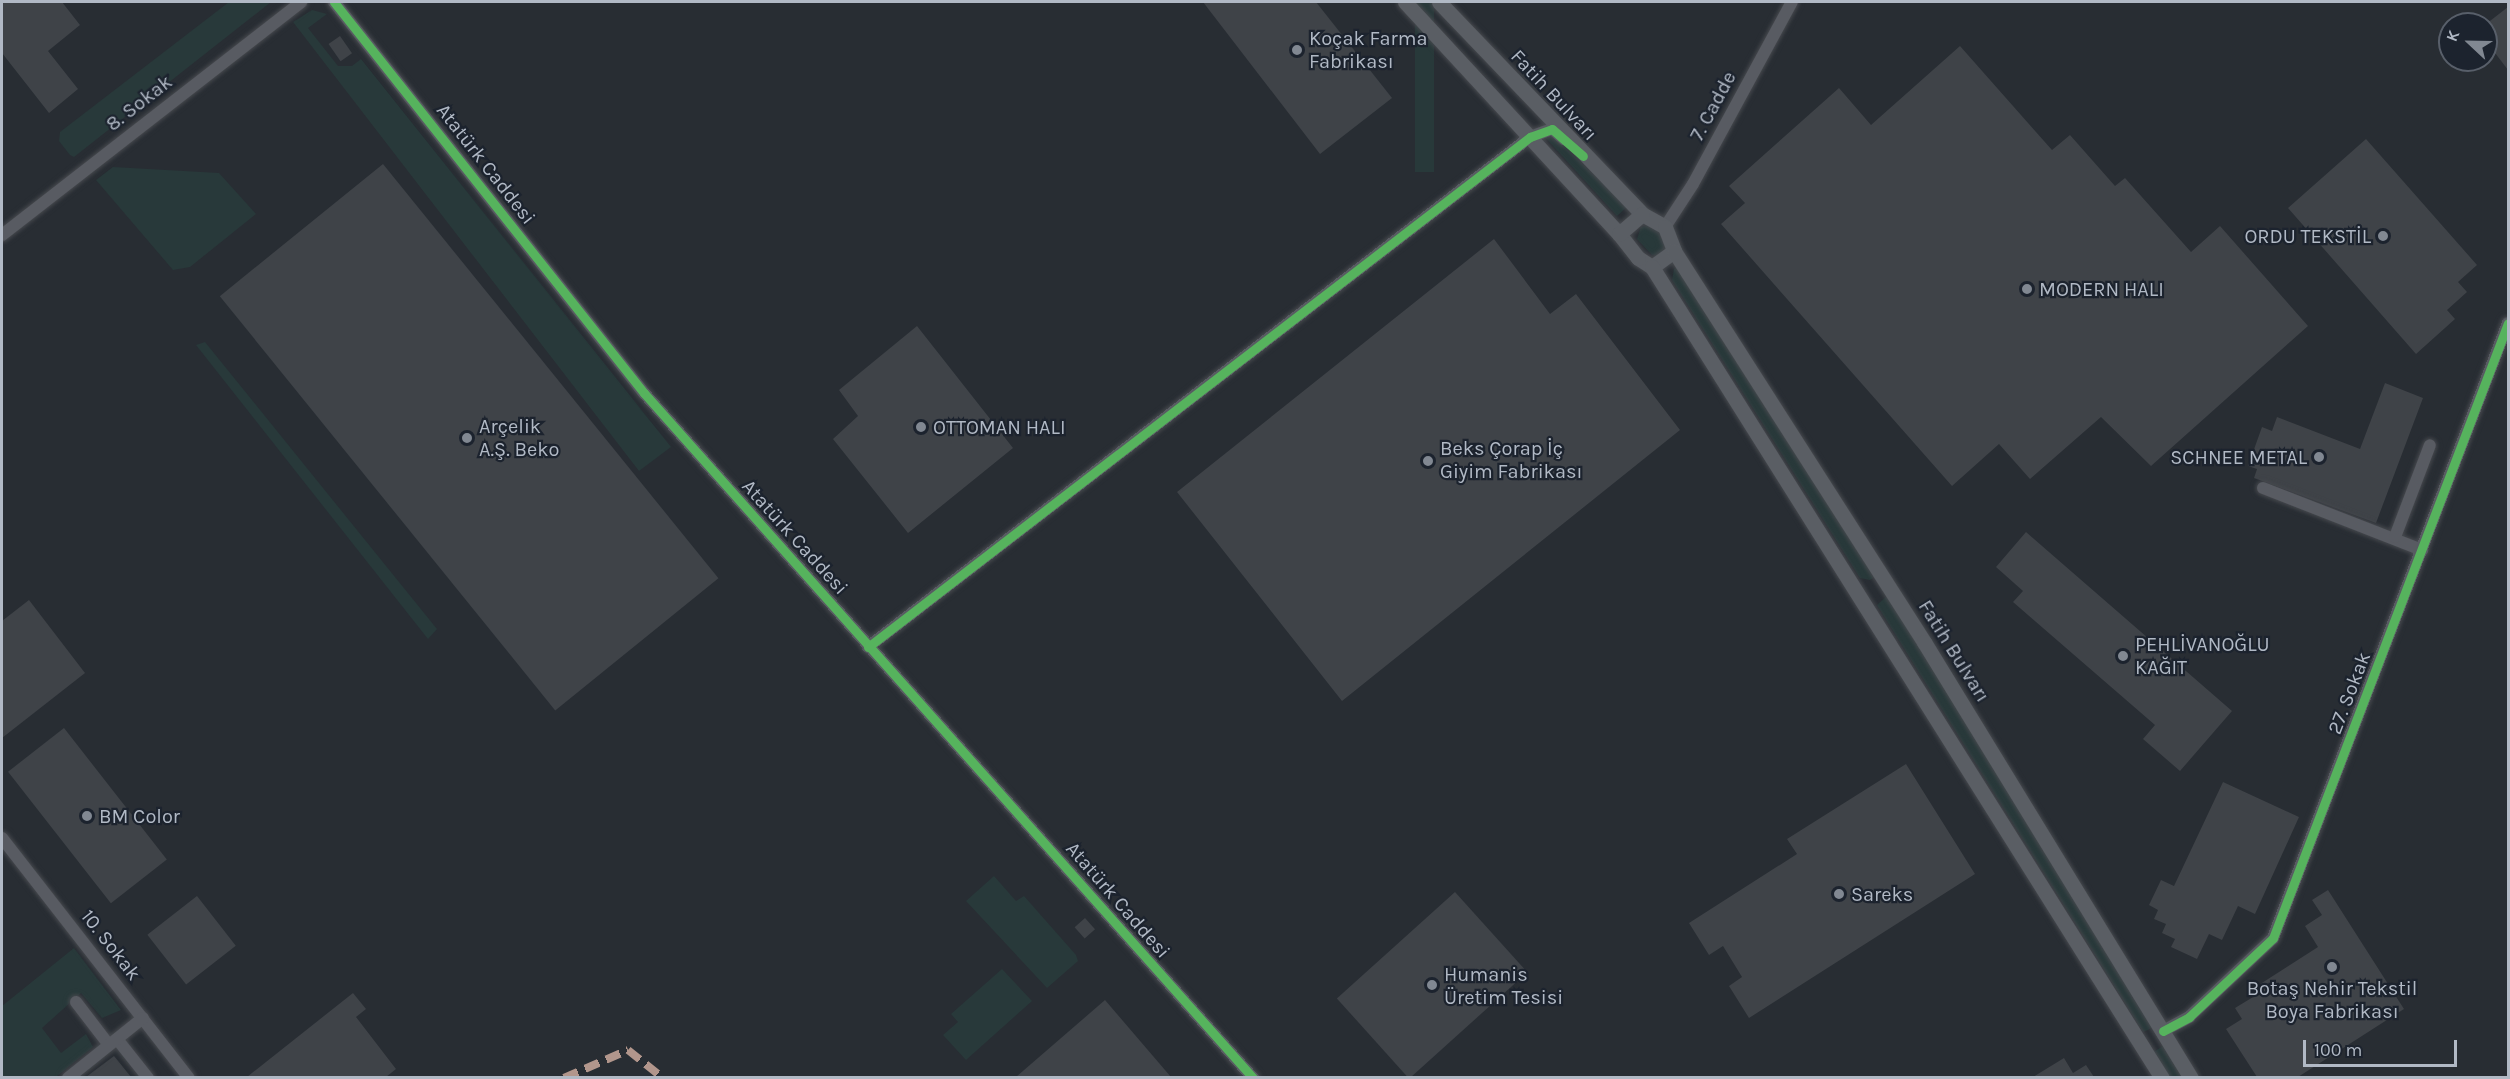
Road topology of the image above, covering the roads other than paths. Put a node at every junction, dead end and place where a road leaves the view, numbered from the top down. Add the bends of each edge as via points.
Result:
1 (301, 2) edge
2 (334, 2) edge
3 (1405, 2) edge
4 (1439, 2) edge
5 (1792, 2) edge
6 (1530, 137) junction
7 (1583, 156) junction
8 (1642, 214) junction
9 (1665, 227) junction
10 (1619, 234) junction
11 (2, 235) edge
12 (1674, 250) junction
13 (1652, 267) junction
14 (2508, 323) edge
15 (2430, 445) dead end
16 (2263, 488) dead end
17 (2396, 537) junction
18 (2422, 550) junction
19 (868, 647) junction
20 (2, 837) edge
21 (76, 1002) dead end
22 (143, 1018) junction
23 (2163, 1031) junction
24 (113, 1042) junction
25 (68, 1077) edge
26 (148, 1077) edge
27 (189, 1077) edge
28 (1253, 1077) edge
29 (2162, 1077) edge
30 (2191, 1077) edge

1 - 11 street, 8. Sokak
2 - 19 street, Atatürk Caddesi via 644,393
3 - 6 main road
4 - 7 main road, Fatih Bulvarı
5 - 9 street, 7. Cadde via 1694,184
6 - 7 street via 1552,129
6 - 10 main road
6 - 19 street
7 - 8 main road, Fatih Bulvarı
8 - 9 main road, Fatih Bulvarı
8 - 10 main road
9 - 12 main road, Fatih Bulvarı
10 - 13 main road via 1638,258
12 - 13 main road
12 - 23 main road, Fatih Bulvarı via 1924,642
13 - 29 main road
14 - 18 street, 27. Sokak
15 - 17 street
16 - 17 street
17 - 18 street
18 - 23 street, 27. Sokak via 2273,938 2188,1017
19 - 28 street, Atatürk Caddesi
20 - 22 street, 10. Sokak
21 - 24 street
22 - 24 street
22 - 27 street, 10. Sokak
23 - 30 main road, Fatih Bulvarı
24 - 25 street
24 - 26 street

